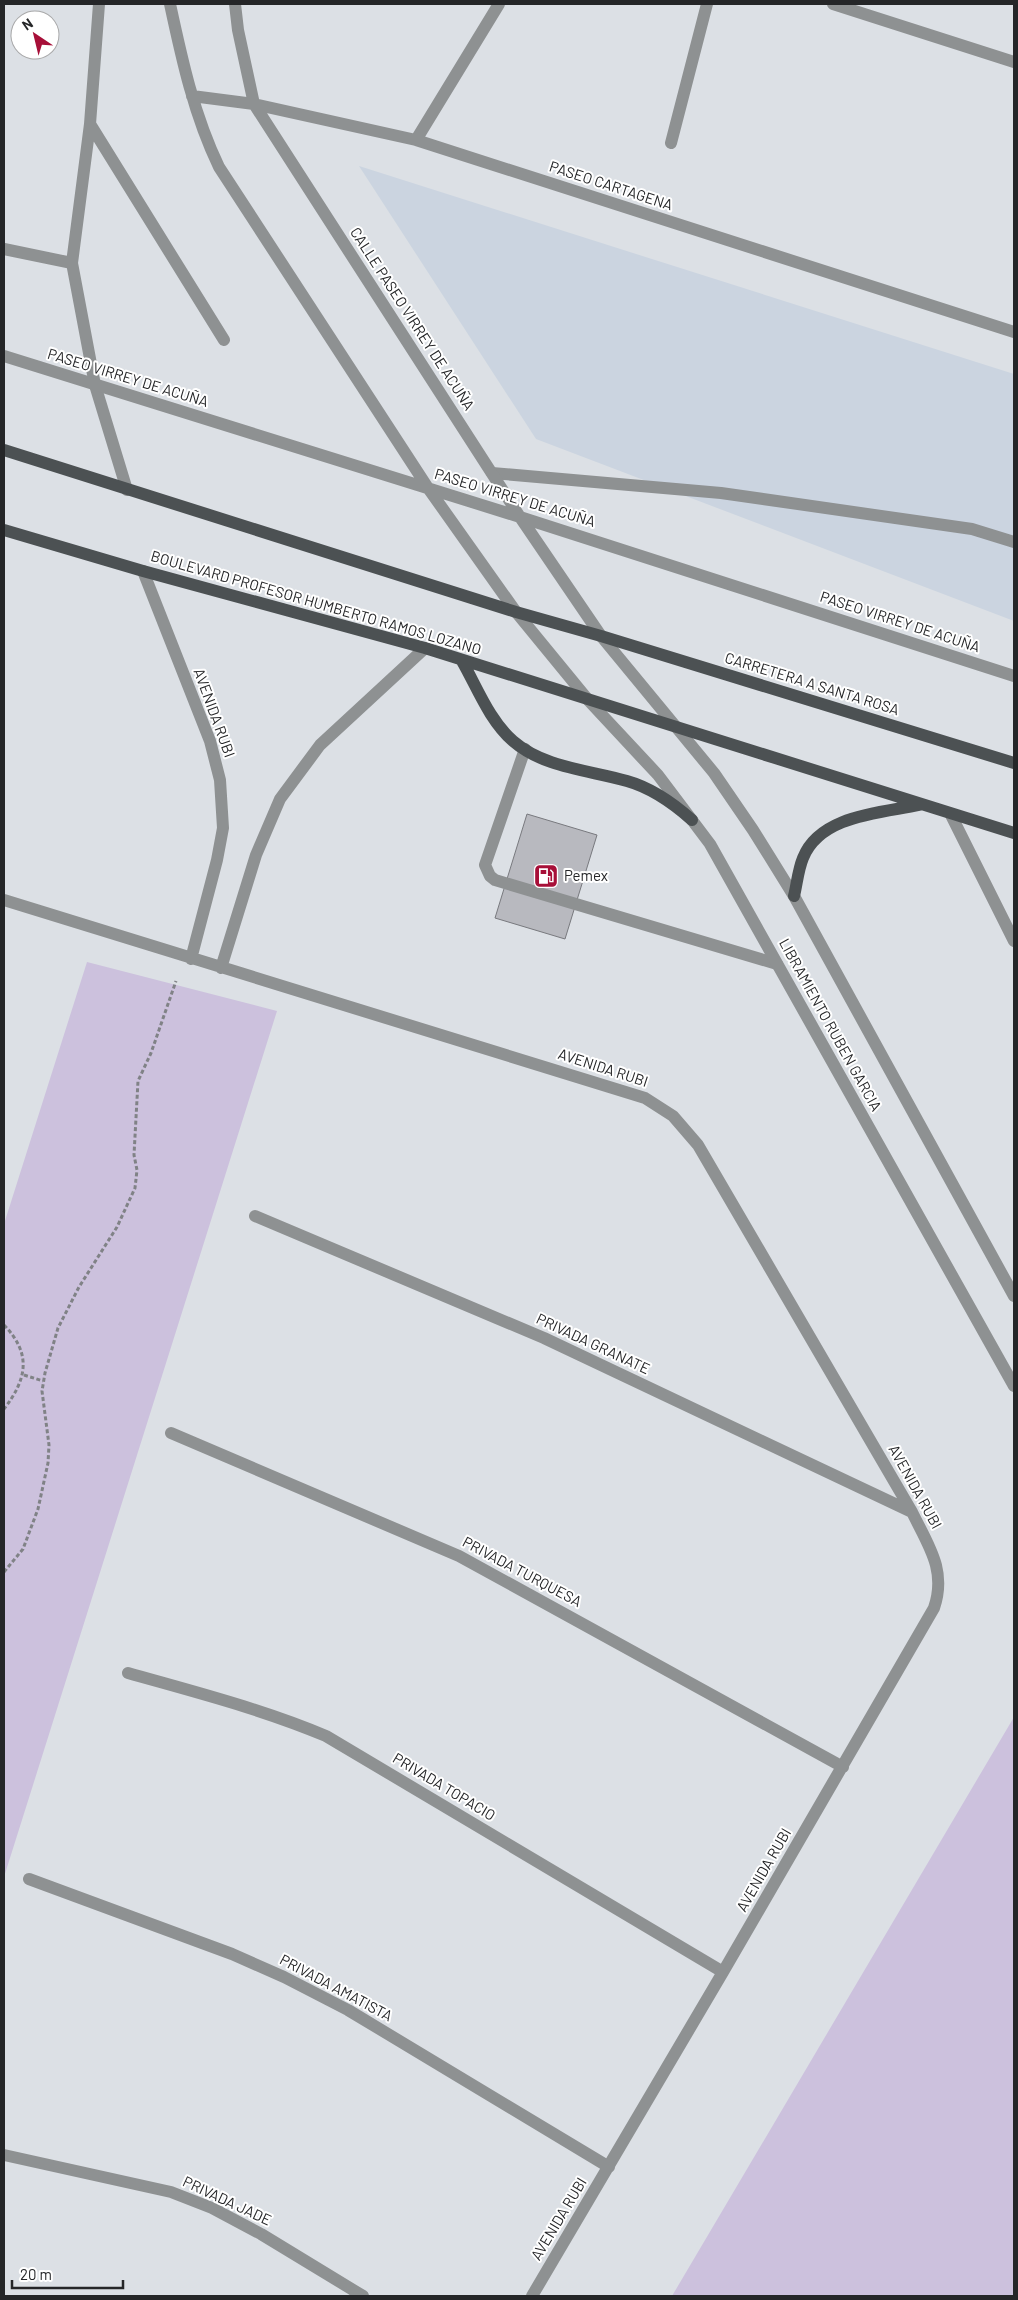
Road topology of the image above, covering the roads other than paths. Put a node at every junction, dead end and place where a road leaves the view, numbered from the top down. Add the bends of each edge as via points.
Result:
1 (99, 4) edge
2 (170, 4) edge
3 (236, 4) edge
4 (499, 4) edge
5 (707, 4) edge
6 (832, 4) edge
7 (1014, 62) edge
8 (192, 96) junction
9 (254, 104) junction
10 (90, 124) junction
11 (416, 140) junction
12 (671, 143) dead end
13 (4, 249) edge
14 (72, 263) junction
15 (1014, 332) edge
16 (224, 340) dead end
17 (4, 356) edge
18 (95, 385) junction
19 (4, 450) edge
20 (492, 472) junction
21 (428, 488) junction
22 (127, 490) junction
23 (520, 517) junction
24 (4, 530) edge
25 (1014, 542) edge
26 (143, 571) junction
27 (516, 612) junction
28 (601, 636) junction
29 (426, 648) junction
30 (462, 660) junction
31 (1014, 676) edge
32 (589, 700) junction
33 (676, 725) junction
34 (525, 749) junction
35 (1014, 764) edge
36 (921, 805) junction
37 (951, 815) junction
38 (692, 820) junction
39 (1014, 833) edge
40 (794, 896) junction
41 (4, 900) edge
42 (1014, 941) edge
43 (189, 958) junction
44 (777, 964) junction
45 (221, 968) junction
46 (255, 1216) dead end
47 (1014, 1296) edge
48 (1014, 1386) edge
49 (171, 1433) dead end
50 (912, 1512) junction
51 (128, 1673) dead end
52 (843, 1767) junction
53 (29, 1879) dead end
54 (724, 1972) junction
55 (4, 2155) edge
56 (609, 2167) junction
57 (363, 2296) edge
58 (532, 2296) edge

1 - 10 street
2 - 8 street
3 - 9 street, CALLE PASEO VIRREY DE ACUÑA via 238,30
4 - 11 street
5 - 12 street
6 - 7 street
8 - 9 street, PASEO CARTAGENA
8 - 21 street via 203,134 219,167
9 - 11 street, PASEO CARTAGENA
9 - 20 street, CALLE PASEO VIRREY DE ACUÑA
10 - 14 street
10 - 16 street
11 - 15 street, PASEO CARTAGENA
13 - 14 street
14 - 18 street
17 - 18 street, PASEO VIRREY DE ACUÑA
18 - 21 street, PASEO VIRREY DE ACUÑA
18 - 22 street
19 - 22 main road
20 - 23 street, CALLE PASEO VIRREY DE ACUÑA
20 - 25 street via 721,493 972,529
21 - 23 street, PASEO VIRREY DE ACUÑA
21 - 27 street
22 - 27 main road
23 - 28 street, CALLE PASEO VIRREY DE ACUÑA
23 - 31 street, PASEO VIRREY DE ACUÑA
24 - 26 main road, BOULEVARD PROFESOR HUMBERTO RAMOS LOZANO
26 - 29 main road, BOULEVARD PROFESOR HUMBERTO RAMOS LOZANO
26 - 43 street, AVENIDA RUBI via 210,741 220,780 223,828
27 - 28 main road
27 - 32 street, LIBRAMIENTO RUBEN GARCIA
28 - 33 street, CALLE PASEO VIRREY DE ACUÑA
28 - 35 main road, CARRETERA A SANTA ROSA
29 - 30 main road, BOULEVARD PROFESOR HUMBERTO RAMOS LOZANO
29 - 45 street via 320,745 280,799 256,855
30 - 32 main road, BOULEVARD PROFESOR HUMBERTO RAMOS LOZANO
30 - 34 main road via 497,724
32 - 33 main road, BOULEVARD PROFESOR HUMBERTO RAMOS LOZANO
32 - 38 street, LIBRAMIENTO RUBEN GARCIA via 658,775
33 - 36 main road
33 - 40 street, LIBRAMIENTO RUBEN GARCIA via 714,773
34 - 38 main road via 555,763 637,785 674,804
34 - 44 street via 486,865 490,876 504,883
36 - 37 main road
36 - 40 main road via 852,819 815,840 803,857
37 - 39 main road
37 - 42 street
38 - 44 street, LIBRAMIENTO RUBEN GARCIA via 710,844
40 - 47 street, LIBRAMIENTO RUBEN GARCIA
41 - 43 street, AVENIDA RUBI
43 - 45 street, AVENIDA RUBI
44 - 48 street, LIBRAMIENTO RUBEN GARCIA
45 - 50 street, AVENIDA RUBI via 645,1098 673,1116 698,1145
46 - 50 street, PRIVADA GRANATE via 544,1338
49 - 52 street, PRIVADA TURQUESA via 460,1556
50 - 52 street, AVENIDA RUBI via 937,1565 939,1593 934,1608
51 - 54 street, PRIVADA TOPACIO via 240,1704 326,1736
52 - 54 street, AVENIDA RUBI
53 - 56 street, PRIVADA AMATISTA via 284,1976 348,2010
54 - 56 street, AVENIDA RUBI
55 - 57 street, PRIVADA JADE via 179,2195 261,2234
56 - 58 street, AVENIDA RUBI

